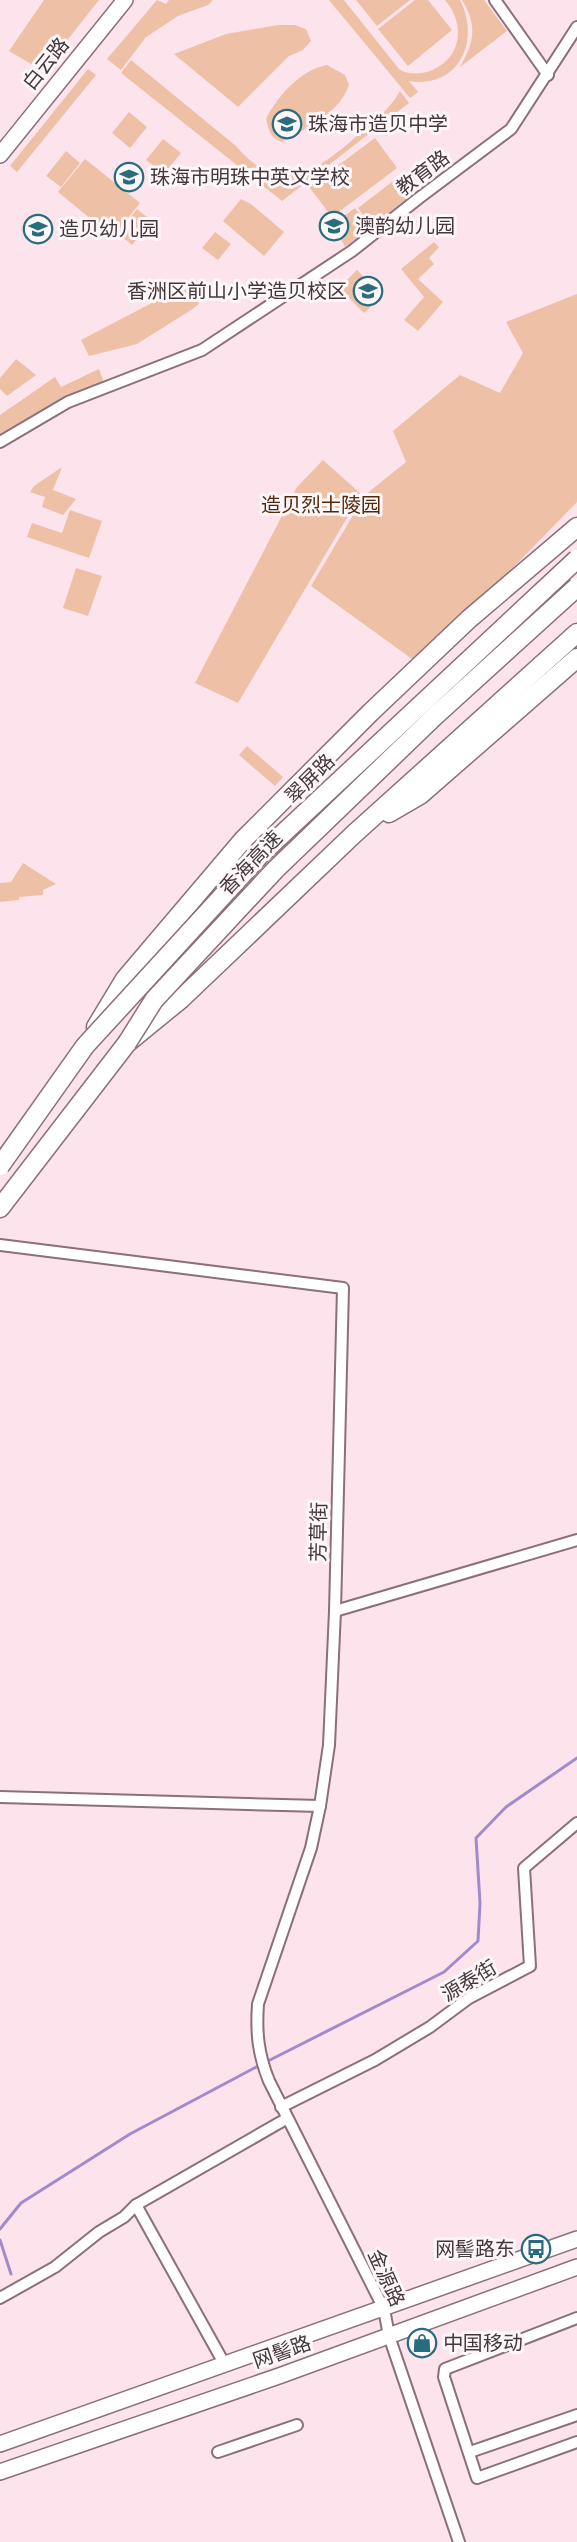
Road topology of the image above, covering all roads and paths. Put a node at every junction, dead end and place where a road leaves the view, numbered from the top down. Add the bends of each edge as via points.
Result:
1 (125, 0) edge
2 (495, 0) edge
3 (577, 27) edge
4 (548, 75) junction
5 (0, 155) edge
6 (0, 442) edge
7 (577, 527) edge
8 (577, 557) edge
9 (577, 587) edge
10 (577, 595) edge
11 (577, 633) edge
12 (577, 658) edge
13 (354, 834) junction
14 (127, 1043) junction
15 (85, 1046) junction
16 (0, 1164) edge
17 (0, 1193) edge
18 (0, 1208) edge
19 (0, 1245) edge
20 (577, 1540) edge
21 (335, 1611) junction
22 (0, 1797) edge
23 (320, 1806) junction
24 (577, 1823) edge
25 (281, 2107) junction
26 (286, 2119) junction
27 (135, 2205) junction
28 (577, 2239) edge
29 (577, 2267) edge
30 (0, 2298) edge
31 (384, 2309) junction
32 (577, 2318) edge
33 (389, 2336) junction
34 (225, 2365) junction
35 (577, 2415) edge
36 (297, 2426) dead end
37 (577, 2442) edge
38 (0, 2444) edge
39 (218, 2452) dead end
40 (470, 2452) junction
41 (0, 2472) edge
42 (459, 2542) edge

1 - 5 main road, 白云路
2 - 4 street
3 - 4 street, 教育路
4 - 6 street, 教育路 via 511,129 352,251 202,350 68,402
7 - 15 highway, bridge via 469,619 243,840 125,979
8 - 15 highway, 香海高速, bridge via 261,854
8 - 16 main road, 翠屏路 via 438,683 308,810 166,960 83,1056
9 - 14 highway, 香海高速, bridge via 283,862 154,1000
10 - 17 main road via 497,663 334,820 110,1058
11 - 13 highway
12 - 13 highway via 420,795
13 - 14 highway via 181,999
14 - 18 highway, 香海高速
15 - 16 highway, 香海高速, bridge
19 - 21 street, 芳草街 via 343,1288
20 - 21 street
21 - 23 street, 芳草街 via 328,1745
22 - 23 street
23 - 25 street, 芳草街 via 311,1848 258,2004 260,2058
24 - 25 street, 源泰街 via 524,1868 530,1966 469,1998 375,2060
25 - 26 street, 金源路
26 - 27 street
26 - 31 street, 金源路
27 - 30 street via 55,2267
27 - 34 street
28 - 31 main road
29 - 33 main road, 网髻路
31 - 33 street, 金源路
31 - 34 main road
32 - 40 street via 445,2369 444,2377
33 - 41 main road, 网髻路
33 - 42 street, 金源路
34 - 38 main road
35 - 40 street
36 - 39 street
37 - 40 street via 477,2478

